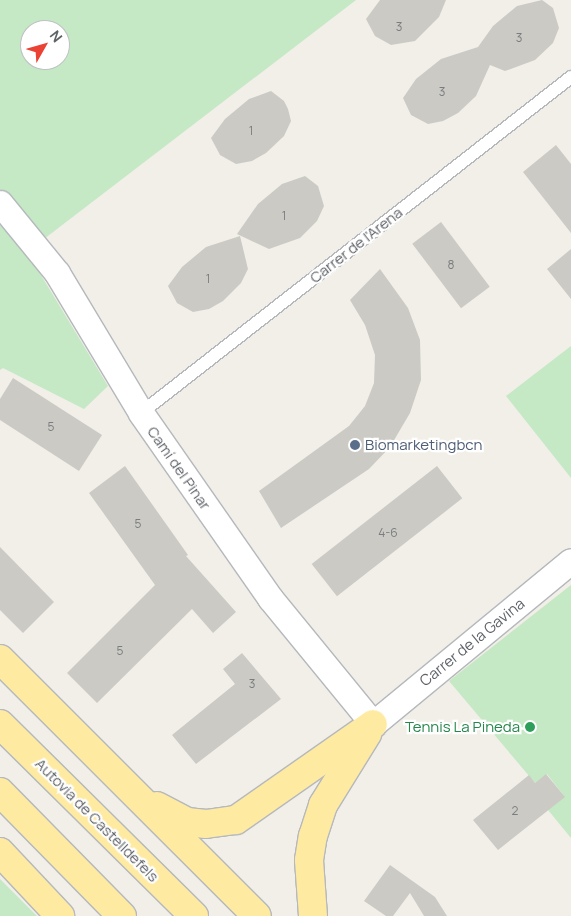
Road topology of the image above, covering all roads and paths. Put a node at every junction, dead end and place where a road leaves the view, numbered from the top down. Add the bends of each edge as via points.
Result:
1 (571, 77) edge
2 (0, 203) edge
3 (141, 414) junction
4 (571, 561) edge
5 (0, 659) edge
6 (0, 724) edge
7 (373, 724) junction
8 (112, 771) junction
9 (0, 792) edge
10 (2, 855) edge
11 (60, 916) edge
12 (122, 916) edge
13 (194, 916) edge
14 (257, 916) edge
15 (313, 916) edge

1 - 3 lane, Carrer de l'Arena
2 - 3 street, Camí del Pinar via 57,273
3 - 7 street, Camí del Pinar via 270,598
4 - 7 street, Carrer de la Gavina
5 - 8 highway
6 - 13 highway, Autovia de Castelldefels
7 - 8 highway via 236,820 221,824 187,822 170,816
7 - 15 highway via 323,805 313,836 309,860
8 - 14 highway
9 - 12 highway
10 - 11 highway

